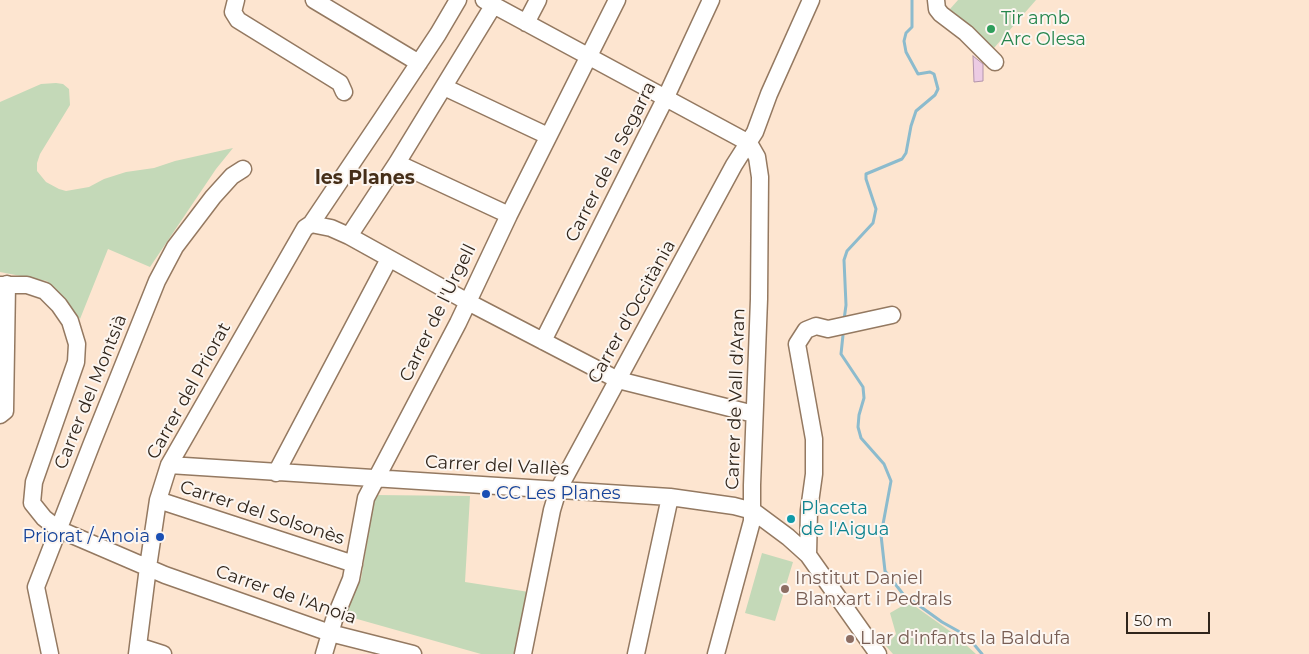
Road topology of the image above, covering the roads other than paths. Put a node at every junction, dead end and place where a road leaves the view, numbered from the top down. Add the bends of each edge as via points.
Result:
1 (236, 0) edge
2 (314, 0) edge
3 (458, 0) edge
4 (538, 0) edge
5 (617, 0) edge
6 (711, 0) edge
7 (811, 0) edge
8 (936, 0) edge
9 (489, 3) edge
10 (526, 23) junction
11 (588, 58) junction
12 (995, 62) dead end
13 (418, 63) junction
14 (444, 87) junction
15 (344, 92) dead end
16 (666, 99) junction
17 (548, 136) junction
18 (749, 143) junction
19 (397, 163) junction
20 (243, 169) dead end
21 (509, 215) junction
22 (310, 224) junction
23 (349, 236) junction
24 (390, 259) junction
25 (3, 284) edge
26 (468, 302) junction
27 (892, 315) dead end
28 (543, 341) junction
29 (618, 380) junction
30 (754, 414) junction
31 (0, 415) edge
32 (168, 466) junction
33 (276, 473) junction
34 (375, 479) junction
35 (558, 490) junction
36 (670, 497) junction
37 (158, 500) junction
38 (753, 511) junction
39 (58, 529) junction
40 (808, 555) junction
41 (354, 564) junction
42 (148, 567) junction
43 (330, 633) junction
44 (138, 650) edge
45 (50, 654) edge
46 (163, 654) edge
47 (324, 654) edge
48 (413, 654) edge
49 (523, 654) edge
50 (636, 654) edge
51 (716, 654) edge
52 (878, 654) edge

1 - 15 street via 233,12 238,20 340,83
2 - 13 street
3 - 13 street
4 - 10 street
5 - 11 street, Carrer de l'Urgell
6 - 16 street, Carrer de la Segarra
7 - 18 street, Carrer d'Occitània
8 - 12 street via 941,14 966,32
9 - 10 street
9 - 14 street
10 - 11 street
11 - 16 street
11 - 17 street, Carrer de l'Urgell
13 - 22 street, Carrer del Priorat
14 - 17 street
14 - 19 street
16 - 18 street
16 - 28 street, Carrer de la Segarra
17 - 21 street, Carrer de l'Urgell
18 - 29 street, Carrer d'Occitània
18 - 30 street, Carrer de Vall d'Aran via 757,157 760,177 760,299
19 - 21 street
19 - 23 street
20 - 39 street, Carrer del Montsià via 232,176 196,217 166,262
21 - 26 street, Carrer de l'Urgell
22 - 23 street
22 - 32 street, Carrer del Priorat
23 - 24 street
24 - 26 street
24 - 33 street
25 - 31 street via 5,411
25 - 39 street, Carrer de l'Anoia via 45,291 70,321 77,344 76,362 34,482 32,503 40,515
26 - 28 street
26 - 34 street, Carrer de l'Urgell
27 - 40 street via 828,329 816,326 806,330 797,344 814,439
28 - 29 street
29 - 30 street
29 - 35 street, Carrer d'Occitània
30 - 38 street, Carrer de Vall d'Aran
32 - 33 street, Carrer del Vallès
32 - 37 street, Carrer del Priorat
33 - 34 street, Carrer del Vallès
34 - 35 street, Carrer del Vallès
34 - 41 street, Carrer de l'Urgell via 366,498
35 - 36 street, Carrer del Vallès
35 - 49 street, Carrer d'Occitània
36 - 38 street, Carrer del Vallès
36 - 50 street
37 - 41 street, Carrer del Solsonès
37 - 42 street, Carrer del Priorat
38 - 40 street, Carrer del Vallès
38 - 51 street, Carrer de Vall d'Aran via 751,529
39 - 42 street, Carrer de l'Anoia
39 - 45 street, Carrer del Montsià via 36,587
40 - 52 street, Carrer del Vallès
41 - 43 street, Carrer de l'Urgell
42 - 43 street, Carrer de l'Anoia
42 - 44 street, Carrer del Priorat
43 - 47 street, Carrer de l'Urgell
43 - 48 street, Carrer de l'Anoia
44 - 46 street

